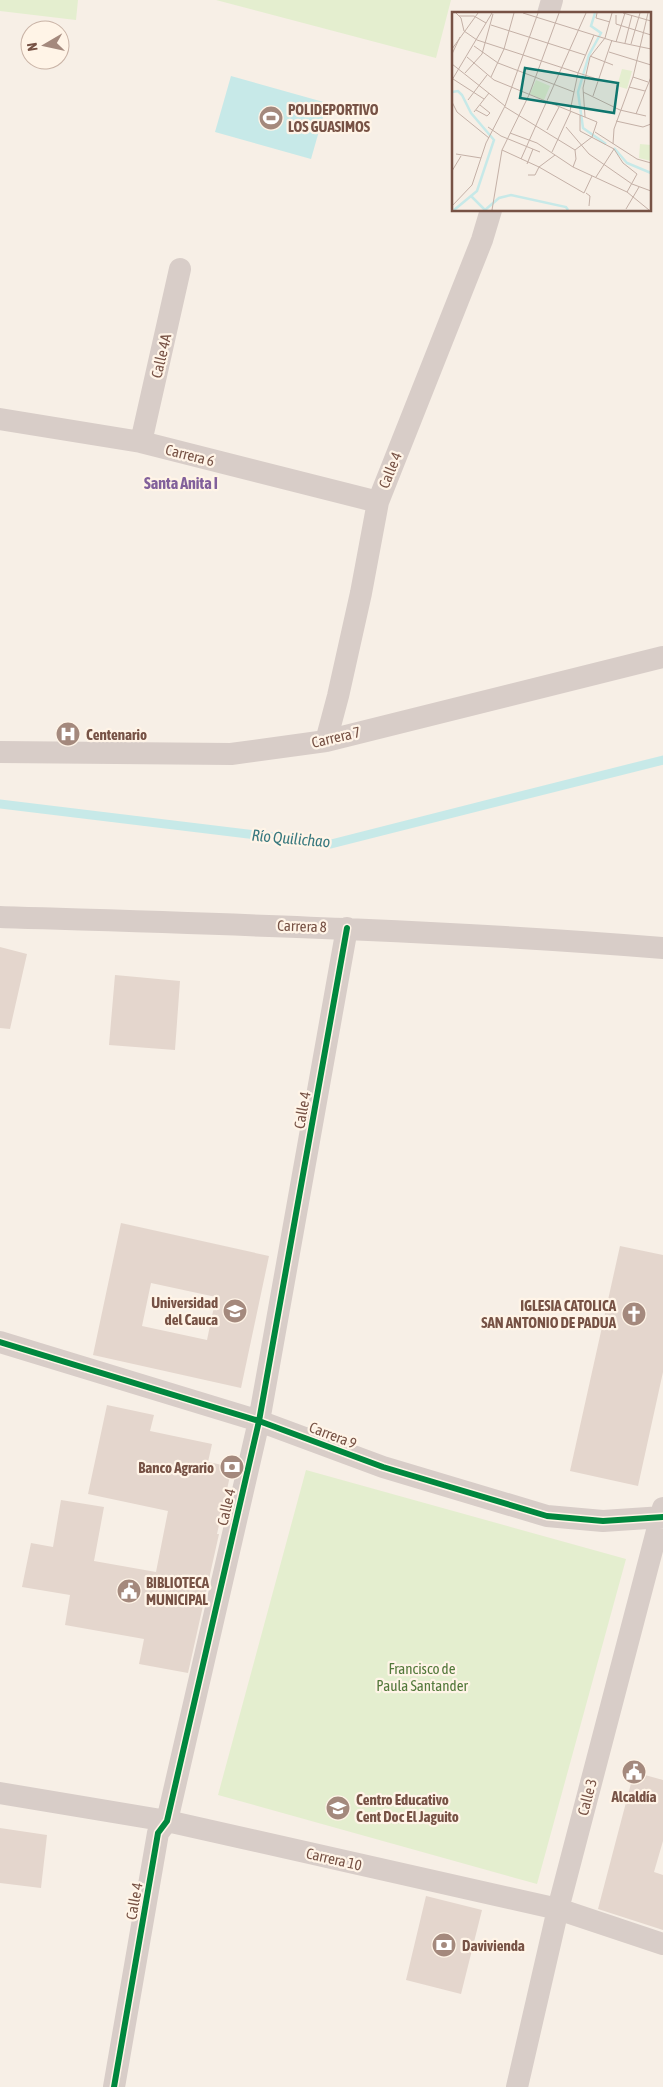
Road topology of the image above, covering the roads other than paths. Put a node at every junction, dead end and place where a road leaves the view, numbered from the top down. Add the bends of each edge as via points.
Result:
1 (491, 211) edge
2 (180, 269) dead end
3 (0, 419) edge
4 (141, 442) junction
5 (378, 502) junction
6 (663, 657) edge
7 (326, 741) junction
8 (0, 752) edge
9 (0, 917) edge
10 (347, 928) junction
11 (663, 948) edge
12 (0, 1342) edge
13 (259, 1420) junction
14 (662, 1514) edge
15 (0, 1793) edge
16 (167, 1821) junction
17 (558, 1909) junction
18 (663, 1944) edge
19 (114, 2087) edge
20 (517, 2087) edge

1 - 5 street, Calle 4
2 - 4 street, Calle 4A
3 - 4 street, Carrera 6
4 - 5 street, Carrera 6
5 - 7 street, Calle 4 via 359,602
6 - 7 street, Carrera 7
7 - 8 street, Carrera 7 via 231,754
9 - 10 street, Carrera 8
10 - 11 street, Carrera 8
10 - 13 street, Calle 4
12 - 13 street, Carrera 9
13 - 14 street, Carrera 9 via 383,1467 546,1516 603,1521
13 - 16 street, Calle 4
14 - 17 street, Calle 3
15 - 16 street, Carrera 10
16 - 17 street, Carrera 10
16 - 19 street, Calle 4 via 158,1833
17 - 18 street, Carrera 10
17 - 20 street, Calle 3

